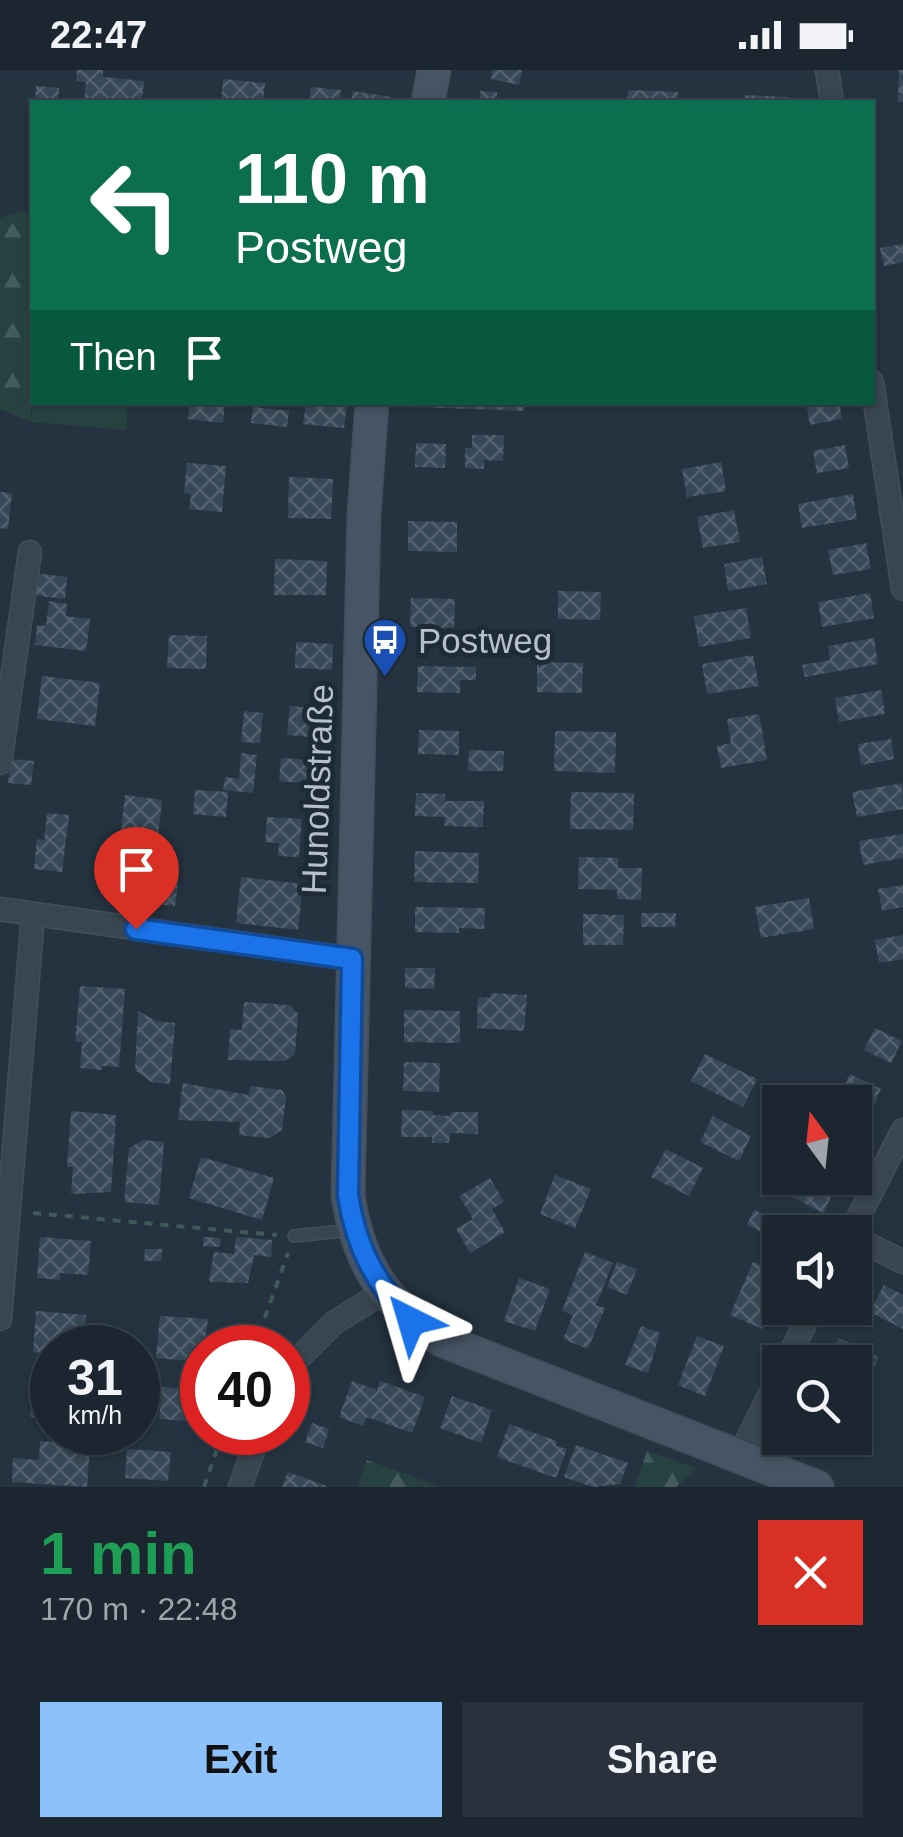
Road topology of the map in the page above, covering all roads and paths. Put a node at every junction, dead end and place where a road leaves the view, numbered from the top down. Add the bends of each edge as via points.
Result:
1 (434, 70) edge
2 (827, 70) edge
3 (428, 100) edge
4 (832, 100) edge
5 (875, 402) edge
6 (372, 405) edge
7 (30, 552) dead end
8 (903, 589) edge
9 (0, 763) edge
10 (0, 908) edge
11 (33, 915) junction
12 (352, 959) junction
13 (903, 1130) edge
14 (8, 1211) junction
15 (863, 1215) edge
16 (353, 1230) junction
17 (294, 1236) junction
18 (872, 1245) edge
19 (903, 1262) edge
20 (384, 1292) junction
21 (0, 1319) edge
22 (262, 1325) edge
23 (310, 1347) edge
24 (762, 1410) edge
25 (216, 1455) edge
26 (252, 1455) edge
27 (736, 1462) junction
28 (204, 1487) edge
29 (240, 1487) edge
30 (817, 1487) edge

1 - 3 street
2 - 4 street
5 - 8 street
6 - 12 street, Hunoldstraße
7 - 9 street
10 - 11 street
11 - 12 street
11 - 14 street
12 - 16 street, Hunoldstraße
13 - 15 street
14 - 17 path
14 - 21 street
16 - 17 lane
16 - 20 street, Hunoldstraße
17 - 22 path
18 - 19 street
20 - 23 street via 335,1322
20 - 27 street, Hunoldstraße via 411,1321 444,1341
24 - 27 street
25 - 28 path
26 - 29 street
27 - 30 street, Hunoldstraße

